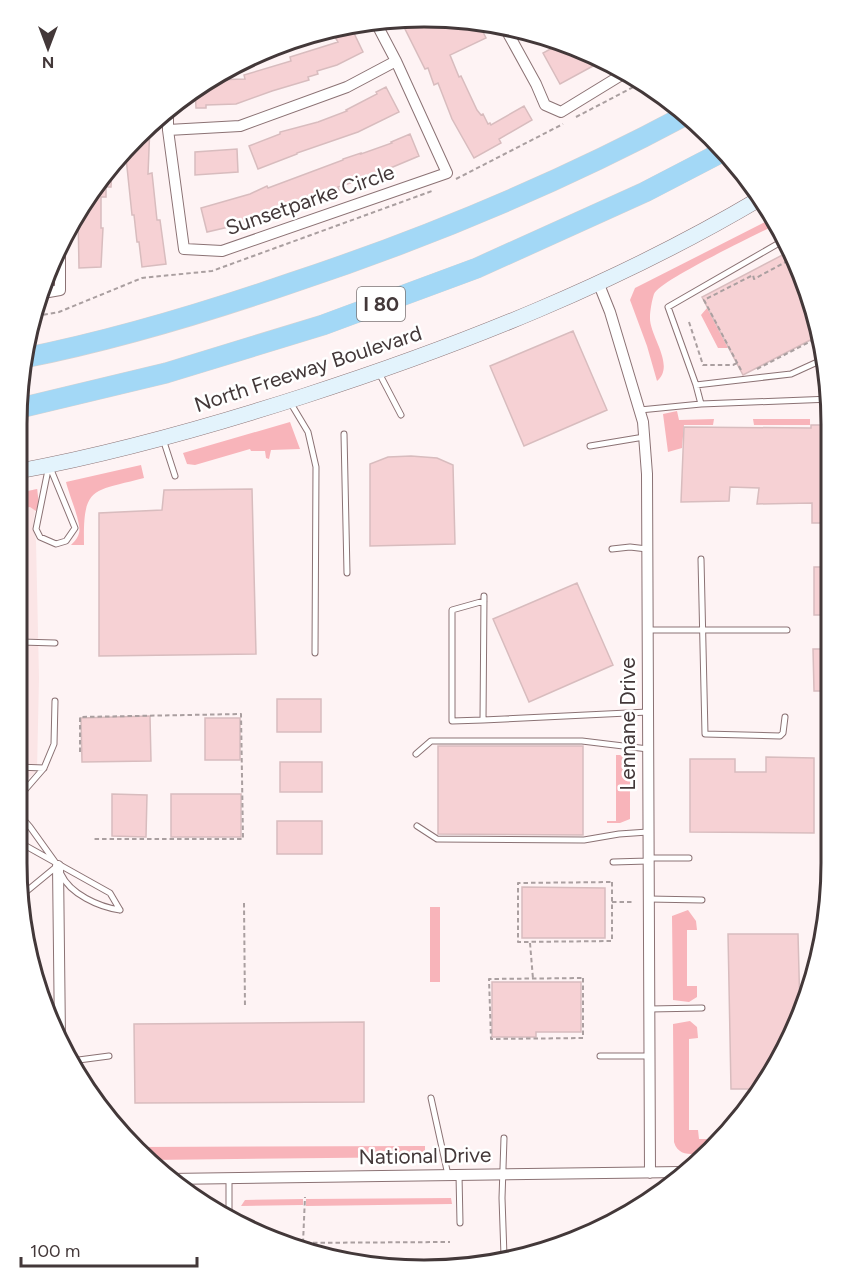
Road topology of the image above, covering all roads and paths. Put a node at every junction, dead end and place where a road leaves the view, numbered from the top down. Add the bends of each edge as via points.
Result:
1 (379, 29) edge
2 (510, 37) edge
3 (396, 61) junction
4 (618, 77) edge
5 (678, 119) edge
6 (168, 121) edge
7 (168, 130) junction
8 (716, 155) edge
9 (753, 202) edge
10 (777, 243) edge
11 (786, 262) edge
12 (60, 265) edge
13 (598, 282) junction
14 (50, 292) edge
15 (689, 322) dead end
16 (811, 340) edge
17 (33, 356) edge
18 (737, 363) junction
19 (816, 363) edge
20 (378, 371) junction
21 (753, 371) dead end
22 (744, 376) dead end
23 (696, 385) junction
24 (820, 399) edge
25 (290, 400) junction
26 (701, 404) junction
27 (28, 406) edge
28 (639, 410) junction
29 (400, 415) dead end
30 (344, 434) dead end
31 (163, 438) junction
32 (644, 438) junction
33 (590, 446) dead end
34 (49, 465) junction
35 (27, 469) edge
36 (175, 476) dead end
37 (612, 549) dead end
38 (647, 549) junction
39 (701, 559) dead end
40 (347, 573) dead end
41 (648, 630) junction
42 (703, 630) junction
43 (787, 630) dead end
44 (27, 642) edge
45 (55, 642) dead end
46 (315, 653) dead end
47 (55, 701) dead end
48 (648, 712) junction
49 (786, 717) dead end
50 (483, 720) junction
51 (648, 749) junction
52 (80, 752) dead end
53 (416, 754) dead end
54 (27, 767) edge
55 (44, 768) junction
56 (27, 788) edge
57 (27, 824) edge
58 (417, 826) dead end
59 (648, 832) junction
60 (94, 840) dead end
61 (27, 848) edge
62 (689, 858) dead end
63 (648, 860) junction
64 (613, 862) dead end
65 (58, 866) junction
66 (28, 890) edge
67 (649, 899) junction
68 (702, 900) dead end
69 (612, 902) junction
70 (633, 902) dead end
71 (244, 903) dead end
72 (530, 942) junction
73 (533, 979) junction
74 (244, 1008) dead end
75 (702, 1008) dead end
76 (649, 1010) junction
77 (60, 1021) edge
78 (109, 1056) dead end
79 (600, 1056) dead end
80 (649, 1056) junction
81 (79, 1060) edge
82 (431, 1098) dead end
83 (504, 1138) dead end
84 (673, 1172) edge
85 (650, 1173) junction
86 (454, 1175) junction
87 (504, 1175) junction
88 (229, 1178) junction
89 (183, 1179) edge
90 (305, 1197) dead end
91 (229, 1209) edge
92 (460, 1222) dead end
93 (303, 1241) edge
94 (450, 1242) dead end
95 (310, 1243) edge
96 (504, 1251) edge

1 - 3 street
2 - 4 street via 545,105 561,112
3 - 7 street via 347,87 240,126
3 - 7 street, Sunsetparke Circle via 447,173 222,251 184,249
5 - 17 highway, I 80 via 534,190 378,254 218,308
6 - 7 street
8 - 27 highway, I 80 via 645,192 477,268 323,325 166,373
9 - 13 street, North Freeway Boulevard
10 - 23 lane via 668,307
11 - 18 path via 704,300
12 - 14 street via 60,290
13 - 20 street, North Freeway Boulevard via 497,327
13 - 28 street, Lennane Drive
15 - 18 path via 703,364
16 - 21 path
18 - 22 path
19 - 23 lane via 791,374
20 - 25 street, North Freeway Boulevard
20 - 29 lane
23 - 26 lane
24 - 26 lane
25 - 31 street, North Freeway Boulevard
25 - 46 lane via 308,432 316,467
26 - 28 lane
28 - 32 street, Lennane Drive
30 - 40 lane
31 - 34 street, North Freeway Boulevard
31 - 36 lane
32 - 33 lane
32 - 38 street, Lennane Drive
34 - 34 lane via 36,529 40,537 56,544 66,541 75,528
34 - 35 street, North Freeway Boulevard
37 - 38 lane
38 - 41 street, Lennane Drive
39 - 42 lane
41 - 42 lane
41 - 48 street, Lennane Drive
42 - 43 lane
42 - 49 lane via 705,734 780,736
44 - 45 lane
47 - 55 lane via 54,744
48 - 50 lane
48 - 51 street, Lennane Drive
50 - 50 lane via 452,721 452,610 484,598
51 - 53 lane via 582,741 431,741
51 - 59 street, Lennane Drive
52 - 60 path via 80,717 241,714 243,839
54 - 55 lane
55 - 56 lane
57 - 65 lane
58 - 59 lane via 437,840 584,840
59 - 63 street, Lennane Drive
61 - 65 lane
62 - 63 lane
63 - 64 lane
63 - 67 street, Lennane Drive
65 - 65 lane via 67,886 105,908 120,910 110,893
65 - 66 lane
65 - 77 street
67 - 68 lane
67 - 76 street, Lennane Drive
69 - 70 path
69 - 72 path via 612,941
69 - 72 path via 612,882 518,883 518,942
71 - 74 path
72 - 73 path
73 - 73 path via 489,979 491,1039 584,1038 582,978
75 - 76 lane
76 - 80 street, Lennane Drive
78 - 81 lane
79 - 80 lane
80 - 85 street, Lennane Drive
82 - 86 lane
83 - 87 lane
84 - 85 street, National Drive
85 - 87 street, National Drive
86 - 87 street, National Drive
86 - 88 street, National Drive
86 - 92 lane
87 - 96 lane
88 - 89 street, National Drive
88 - 91 lane
90 - 93 path
94 - 95 path

